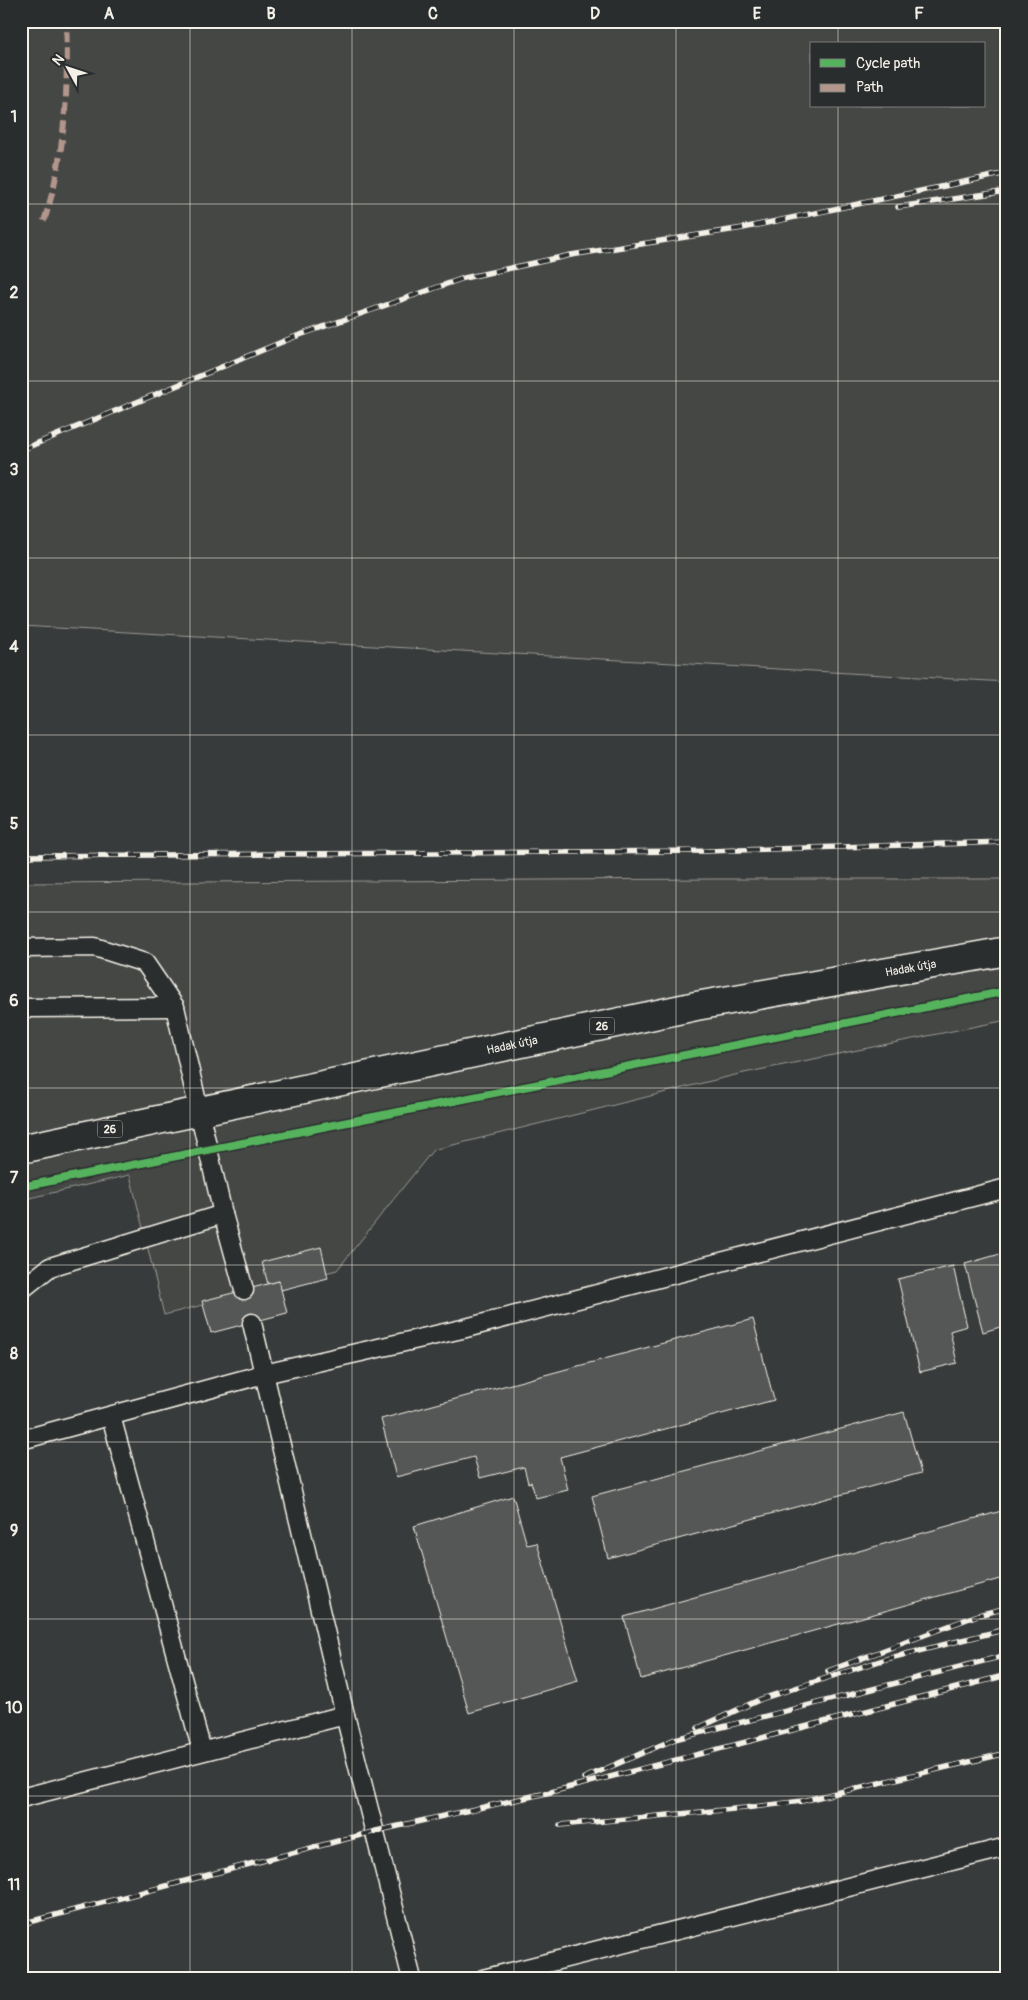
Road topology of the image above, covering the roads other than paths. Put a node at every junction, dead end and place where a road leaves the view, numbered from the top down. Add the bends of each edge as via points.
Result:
1 (21, 948) edge
2 (1007, 951) edge
3 (176, 1007) junction
4 (21, 1008) edge
5 (198, 1110) junction
6 (21, 1149) edge
7 (1007, 1188) edge
8 (223, 1214) junction
9 (21, 1290) edge
10 (244, 1290) dead end
11 (252, 1323) dead end
12 (264, 1374) junction
13 (111, 1416) junction
14 (21, 1440) edge
15 (345, 1715) junction
16 (202, 1751) junction
17 (21, 1798) edge
18 (1007, 1847) edge
19 (412, 1979) edge
20 (483, 1979) edge

1 - 3 lane via 94,947 145,963
2 - 5 main road, Hadak útja / 26 via 696,1006
3 - 4 lane
3 - 5 lane
5 - 6 main road, Hadak útja / 26
5 - 8 lane
7 - 12 lane via 462,1329
8 - 9 lane via 50,1267
8 - 10 lane
11 - 12 lane
12 - 13 lane
12 - 15 lane
13 - 14 lane
13 - 16 lane
15 - 16 lane
15 - 19 lane
16 - 17 lane
18 - 20 lane

